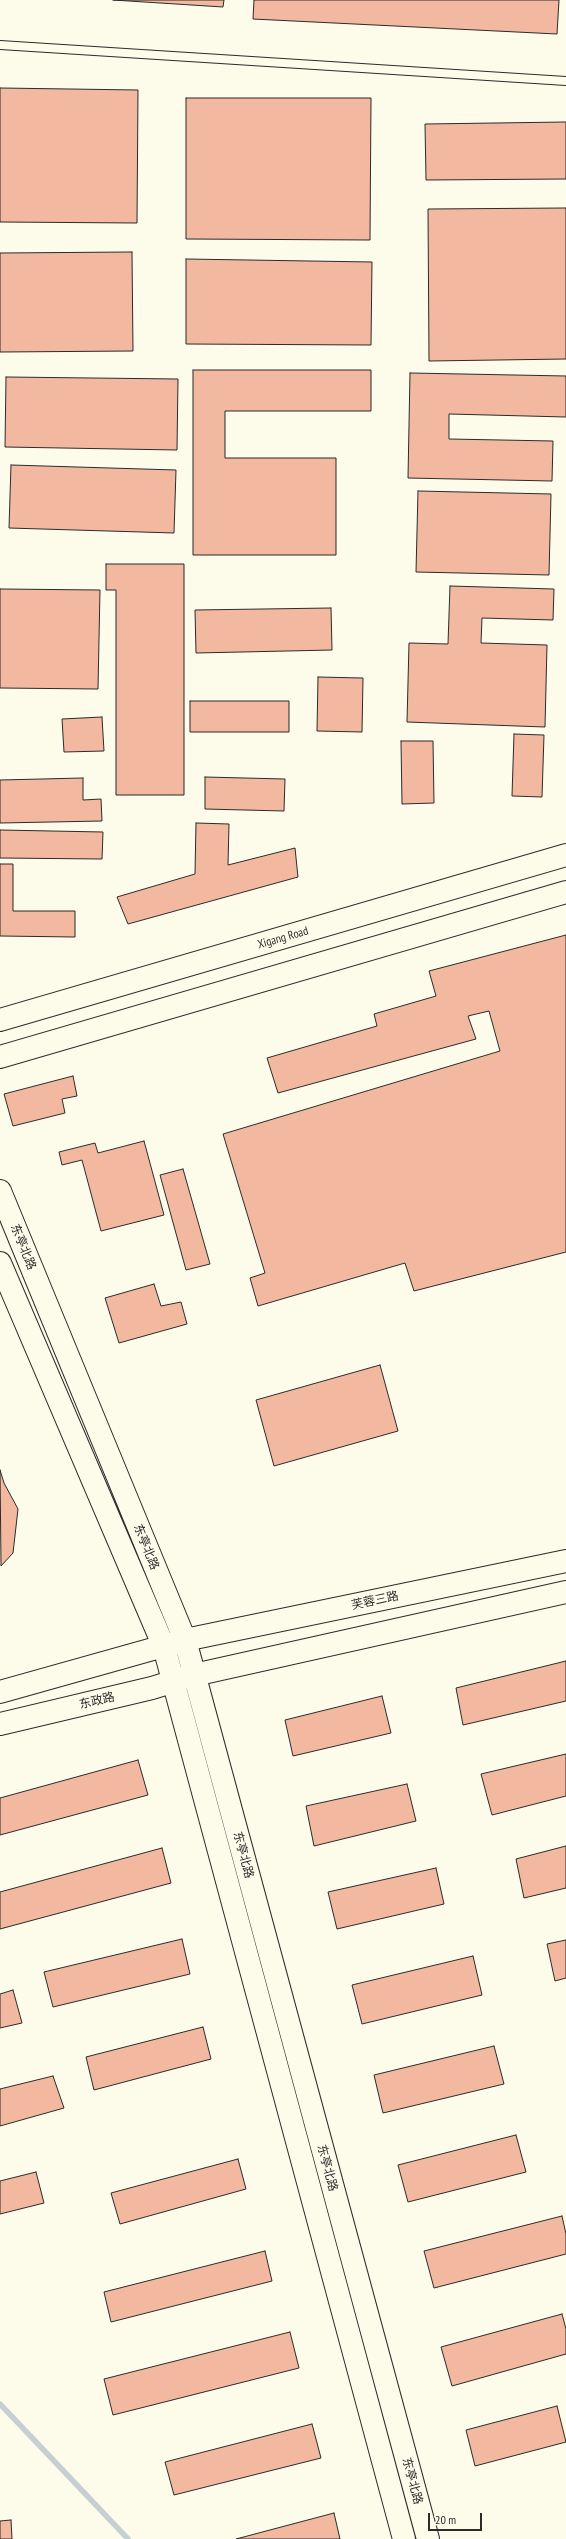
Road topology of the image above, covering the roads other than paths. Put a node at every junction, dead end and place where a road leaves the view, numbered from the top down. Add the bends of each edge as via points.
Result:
1 (0, 45) edge
2 (566, 81) edge
3 (566, 855) edge
4 (566, 892) edge
5 (0, 1020) edge
6 (0, 1057) edge
7 (0, 1191) edge
8 (0, 1263) edge
9 (566, 1561) edge
10 (566, 1592) edge
11 (185, 1640) junction
12 (164, 1648) junction
13 (194, 1675) junction
14 (173, 1682) junction
15 (0, 1692) edge
16 (0, 1724) edge
17 (404, 2539) edge
18 (428, 2539) edge

1 - 2 lane
3 - 5 main road, Xigang Road
4 - 6 main road
7 - 11 main road, 东亭北路
8 - 12 main road, 东亭北路
9 - 11 main road, 芙蓉三路
10 - 13 main road
11 - 12 main road
11 - 13 main road, 东亭北路
12 - 14 main road, 东亭北路
12 - 15 main road
13 - 14 main road, 东政路
13 - 18 main road, 东亭北路
14 - 16 main road, 东政路
14 - 17 main road, 东亭北路

